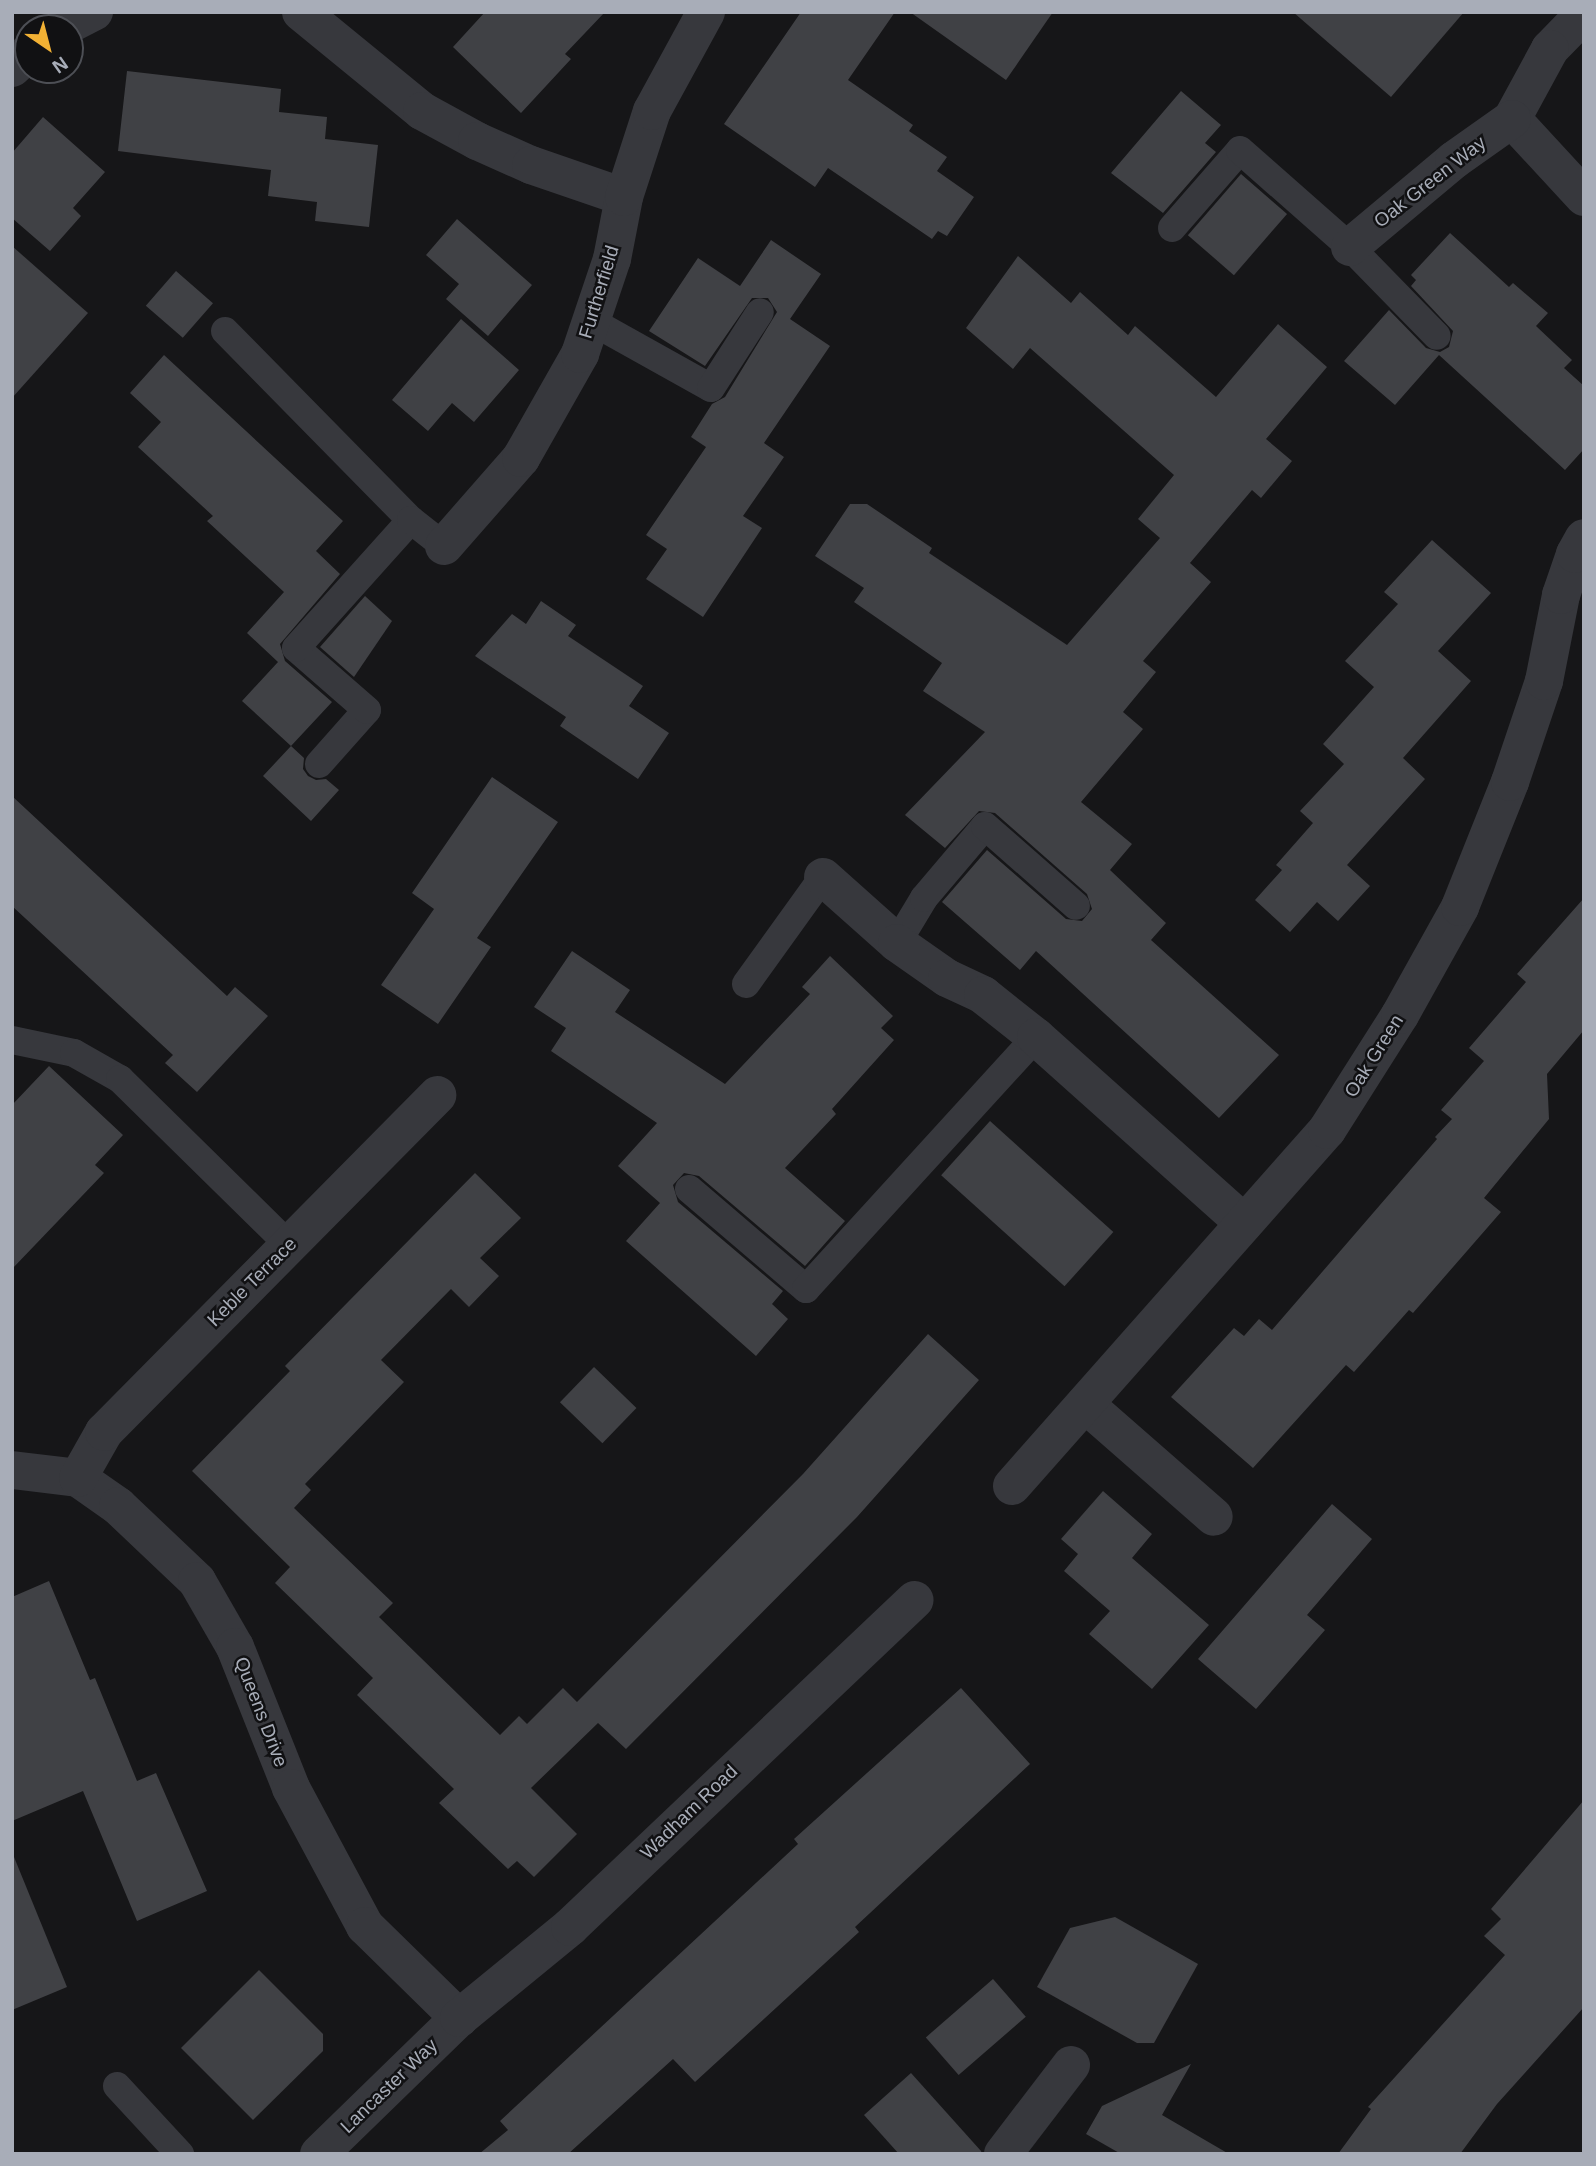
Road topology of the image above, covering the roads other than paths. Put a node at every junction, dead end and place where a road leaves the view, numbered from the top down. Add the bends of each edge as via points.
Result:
1 (301, 12) edge
2 (706, 12) edge
3 (1584, 13) edge
4 (1512, 120) junction
5 (624, 197) junction
6 (1584, 197) edge
7 (1172, 228) dead end
8 (1350, 247) junction
9 (760, 312) dead end
10 (591, 321) junction
11 (225, 331) dead end
12 (1437, 337) dead end
13 (411, 520) junction
14 (1584, 538) edge
15 (444, 546) joint
16 (319, 764) dead end
17 (823, 877) joint
18 (1076, 906) dead end
19 (897, 943) junction
20 (746, 984) dead end
21 (1036, 1037) junction
22 (12, 1040) edge
23 (437, 1096) dead end
24 (689, 1189) dead end
25 (1244, 1223) junction
26 (289, 1245) junction
27 (1086, 1404) junction
28 (12, 1470) edge
29 (78, 1478) junction
30 (1012, 1486) dead end
31 (1213, 1517) dead end
32 (914, 1600) dead end
33 (459, 2018) junction
34 (1071, 2065) dead end
35 (117, 2086) dead end
36 (180, 2154) edge
37 (319, 2154) edge
38 (1003, 2154) edge

1 - 5 street via 422,111 531,165
2 - 5 street, Furtherfield via 652,111
3 - 4 street via 1549,49
4 - 6 street
4 - 8 street, Oak Green Way via 1454,160
5 - 10 street, Furtherfield via 612,259
7 - 8 lane via 1240,150
8 - 12 lane
9 - 10 lane via 711,388
10 - 15 street, Furtherfield via 580,354 521,458
11 - 13 lane
13 - 15 lane
13 - 16 lane via 296,648 368,710
14 - 25 street, Oak Green via 1561,595 1536,706 1460,906 1400,1015 1327,1130
17 - 19 street
17 - 20 lane
18 - 19 lane via 985,826 924,898
19 - 21 street via 947,978 983,995
21 - 24 lane via 806,1289
21 - 25 street
22 - 26 lane via 74,1053 120,1079
23 - 26 street, Keble Terrace
25 - 27 street, Oak Green
26 - 29 street, Keble Terrace via 104,1432
27 - 30 street, Oak Green
27 - 31 street
28 - 29 street, Queens Drive
29 - 33 street, Queens Drive via 118,1506 197,1581 235,1647 291,1788 365,1926
32 - 33 street, Wadham Road via 570,1927
33 - 37 street, Lancaster Way
34 - 38 street
35 - 36 lane

